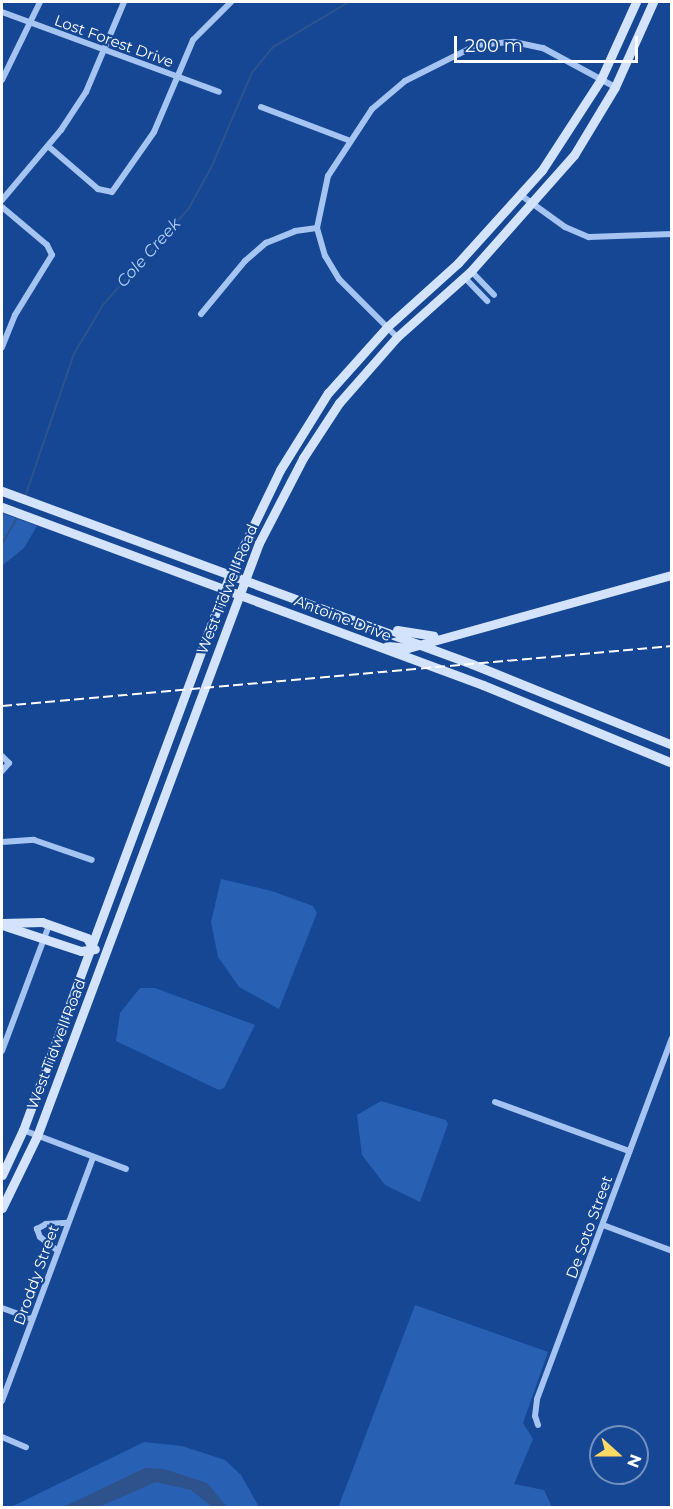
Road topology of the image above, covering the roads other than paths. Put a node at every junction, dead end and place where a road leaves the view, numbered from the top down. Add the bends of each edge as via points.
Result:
1 (40, 2) edge
2 (124, 2) edge
3 (231, 2) edge
4 (635, 2) edge
5 (652, 4) edge
6 (2, 12) edge
7 (32, 24) junction
8 (103, 50) junction
9 (178, 77) junction
10 (601, 79) junction
11 (2, 80) edge
12 (615, 87) junction
13 (219, 92) dead end
14 (261, 107) dead end
15 (348, 140) junction
16 (48, 146) junction
17 (522, 196) junction
18 (2, 200) edge
19 (533, 205) junction
20 (2, 207) edge
21 (317, 228) junction
22 (672, 234) edge
23 (458, 263) junction
24 (468, 274) junction
25 (494, 295) dead end
26 (487, 301) dead end
27 (201, 314) dead end
28 (387, 327) junction
29 (397, 337) junction
30 (2, 348) edge
31 (327, 393) junction
32 (339, 403) junction
33 (2, 491) edge
34 (2, 507) edge
35 (230, 574) junction
36 (672, 575) edge
37 (244, 580) junction
38 (225, 588) junction
39 (239, 594) junction
40 (342, 615) junction
41 (363, 623) junction
42 (335, 630) junction
43 (445, 636) junction
44 (370, 644) junction
45 (419, 645) junction
46 (443, 654) junction
47 (196, 667) junction
48 (210, 672) junction
49 (672, 745) edge
50 (2, 756) edge
51 (161, 763) junction
52 (672, 763) edge
53 (175, 768) junction
54 (2, 771) edge
55 (2, 842) edge
56 (129, 847) junction
57 (144, 852) junction
58 (92, 860) dead end
59 (2, 924) edge
60 (49, 925) junction
61 (44, 938) junction
62 (92, 947) junction
63 (106, 953) junction
64 (672, 1038) edge
65 (53, 1050) junction
66 (2, 1051) edge
67 (68, 1056) junction
68 (495, 1102) dead end
69 (23, 1130) junction
70 (37, 1136) junction
71 (629, 1151) junction
72 (93, 1157) junction
73 (126, 1169) dead end
74 (2, 1176) edge
75 (2, 1208) edge
76 (68, 1223) junction
77 (603, 1225) junction
78 (58, 1251) junction
79 (672, 1251) edge
80 (2, 1308) edge
81 (32, 1319) junction
82 (2, 1401) edge
83 (538, 1425) dead end
84 (2, 1437) edge
85 (26, 1447) dead end

1 - 7 street
2 - 8 street
3 - 9 street via 193,40
4 - 5 main road
4 - 10 main road, West Tidwell Road
5 - 12 main road, West Tidwell Road
6 - 7 street, Lost Forest Drive
7 - 8 street, Lost Forest Drive
7 - 11 street
8 - 9 street, Lost Forest Drive
8 - 16 street via 86,92
9 - 13 street, Lost Forest Drive
9 - 16 street via 154,132 112,192 98,189
10 - 12 street
10 - 15 street via 543,48 514,42 477,45 405,81 372,109
10 - 17 main road, West Tidwell Road via 577,122
12 - 19 main road, West Tidwell Road via 574,155
14 - 15 street
15 - 21 street via 328,176
16 - 18 street
17 - 19 street
17 - 23 main road, West Tidwell Road
19 - 22 street via 565,227 589,237
19 - 24 main road, West Tidwell Road
20 - 30 street via 47,245 52,255 15,315
21 - 27 street via 295,231 266,243 245,261
21 - 28 street via 325,256 339,279
23 - 24 main road
23 - 28 main road, West Tidwell Road
24 - 25 street
24 - 26 street
24 - 29 main road, West Tidwell Road
28 - 29 street
28 - 31 main road, West Tidwell Road
29 - 32 main road, West Tidwell Road
31 - 32 street
31 - 35 main road, West Tidwell Road via 280,470
32 - 37 main road, West Tidwell Road via 303,458
33 - 35 main road, Antoine Drive
34 - 38 main road, Antoine Drive
35 - 37 main road, Antoine Drive
35 - 38 main road, West Tidwell Road
36 - 43 main road
37 - 39 main road, West Tidwell Road
37 - 40 main road, Antoine Drive
38 - 39 main road, Antoine Drive
38 - 47 main road, West Tidwell Road
39 - 42 main road, Antoine Drive
39 - 48 main road, West Tidwell Road
40 - 41 main road, Antoine Drive
40 - 42 main road
41 - 43 main road via 415,636
41 - 45 main road, Antoine Drive
42 - 44 main road, Antoine Drive
43 - 45 main road
43 - 46 main road via 437,644
44 - 45 main road via 408,648
44 - 52 main road, Antoine Drive via 483,685
45 - 46 main road, Antoine Drive
46 - 49 main road, Antoine Drive
47 - 48 main road
47 - 51 main road, West Tidwell Road
48 - 53 main road, West Tidwell Road
50 - 54 street via 9,763
51 - 53 main road
51 - 56 main road, West Tidwell Road
53 - 57 main road, West Tidwell Road
55 - 58 street via 34,840
56 - 57 main road
56 - 62 main road, West Tidwell Road
57 - 63 main road, West Tidwell Road
59 - 60 main road via 21,920
59 - 61 main road
60 - 61 street
60 - 62 main road via 87,938
61 - 62 main road via 81,951
61 - 66 street
62 - 63 main road
62 - 65 main road, West Tidwell Road
63 - 67 main road, West Tidwell Road
64 - 71 street, De Soto Street
65 - 67 main road
65 - 69 main road, West Tidwell Road
67 - 70 main road, West Tidwell Road
68 - 71 street
69 - 70 street
69 - 74 main road, West Tidwell Road
70 - 72 street
70 - 75 main road, West Tidwell Road
71 - 77 street, De Soto Street
72 - 73 street
72 - 76 street, Droddy Street
76 - 78 street, Droddy Street
76 - 78 street via 46,1224 37,1229 40,1237
77 - 79 street
77 - 83 street, De Soto Street via 537,1399
78 - 81 street, Droddy Street
80 - 81 street
81 - 82 street, Droddy Street
84 - 85 street

